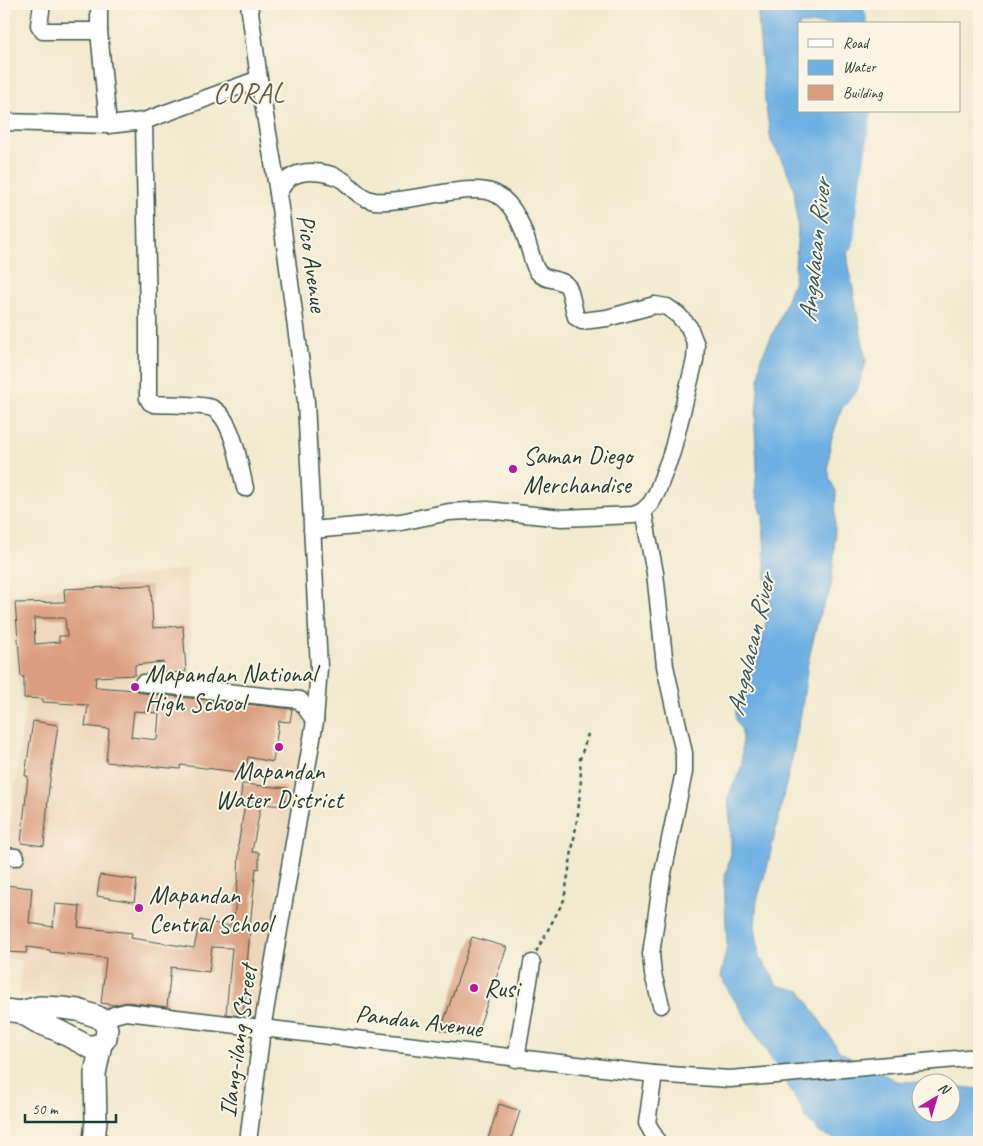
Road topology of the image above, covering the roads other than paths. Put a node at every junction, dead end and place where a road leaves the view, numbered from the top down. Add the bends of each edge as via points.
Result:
1 (42, 4) edge
2 (99, 4) edge
3 (249, 4) edge
4 (99, 31) junction
5 (259, 79) junction
6 (144, 121) junction
7 (4, 122) edge
8 (108, 126) junction
9 (278, 193) junction
10 (245, 488) dead end
11 (644, 510) junction
12 (312, 530) junction
13 (143, 683) dead end
14 (315, 721) junction
15 (532, 963) road end
16 (661, 1005) dead end
17 (12, 1011) edge
18 (99, 1019) junction
19 (262, 1029) junction
20 (89, 1045) junction
21 (979, 1057) edge
22 (516, 1058) junction
23 (654, 1074) junction
24 (94, 1142) edge
25 (248, 1142) edge
26 (656, 1142) edge

1 - 4 street via 39,26 43,31
2 - 4 street
3 - 5 street, Pico Avenue
4 - 8 street
5 - 6 street
5 - 9 street, Pico Avenue
6 - 8 street
6 - 10 street via 148,398 154,404 210,407 220,414 229,428
7 - 8 street
9 - 11 street via 293,176 318,172 342,180 361,196 376,201 487,190 498,195 513,211 539,274 559,281 569,289 576,316 582,322 655,305 667,307 678,315 689,327 696,344 695,360 672,452 657,492
9 - 12 street, Pico Avenue via 306,402
11 - 12 street via 634,515 562,518 487,510
11 - 16 street via 665,666 684,753 684,772 662,878 651,954
12 - 14 street, Ilang-ilang Street via 319,668
13 - 14 street via 300,700
14 - 19 street, Ilang-ilang Street
15 - 22 street
17 - 18 main road via 47,1007 78,1010
17 - 20 main road
18 - 19 street, Pandan Avenue via 126,1012
18 - 20 main road via 107,1034
18 - 20 main road, Pandan Avenue via 86,1016 77,1024 75,1032
19 - 22 street, Pandan Avenue
19 - 25 street, Ilang-ilang Street
20 - 24 main road via 95,1074
21 - 23 street, Pandan Avenue via 730,1079
22 - 23 street, Pandan Avenue
23 - 26 street via 647,1122

